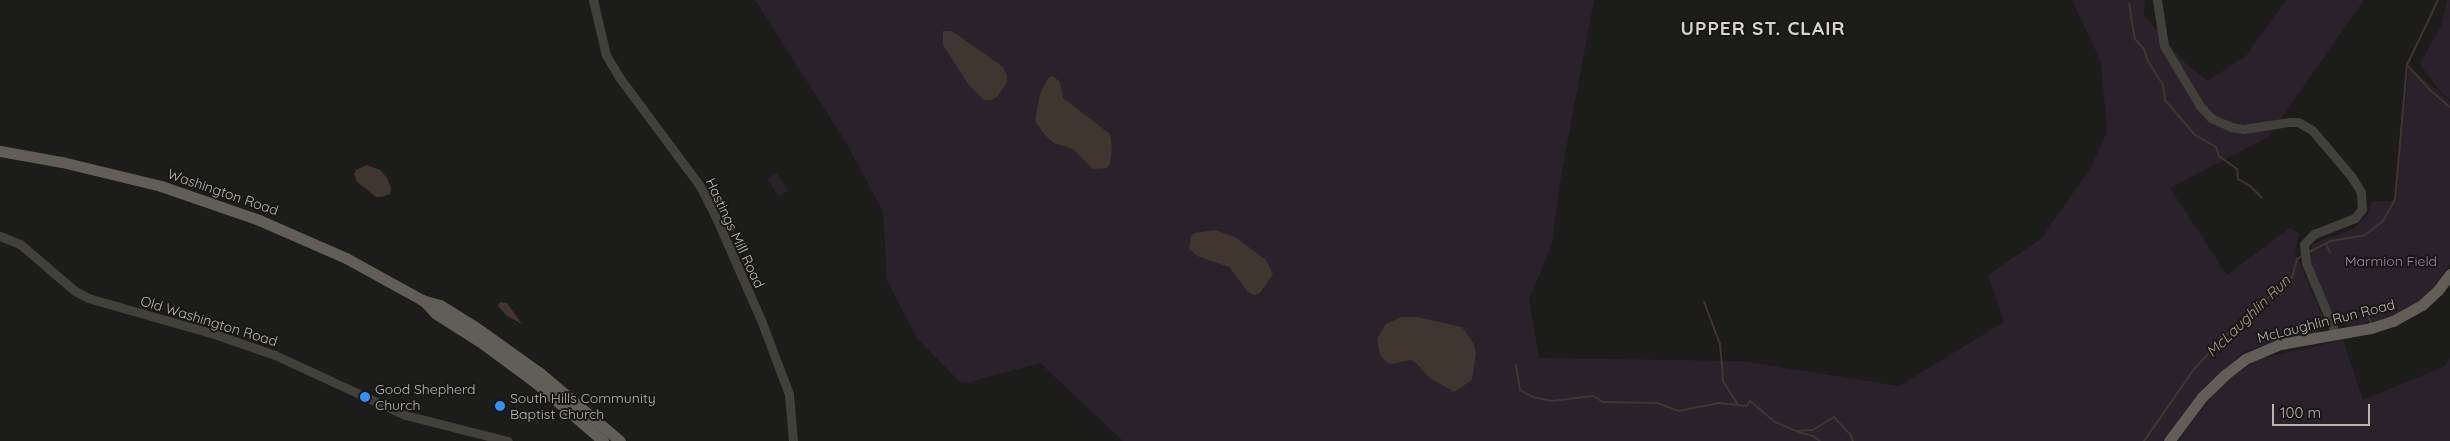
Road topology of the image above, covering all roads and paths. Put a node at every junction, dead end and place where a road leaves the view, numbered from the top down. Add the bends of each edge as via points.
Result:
1 (593, 0) edge
2 (2157, 0) edge
3 (0, 151) edge
4 (0, 236) edge
5 (2450, 274) edge
6 (422, 300) junction
7 (2336, 334) junction
8 (508, 441) edge
9 (603, 441) edge
10 (620, 441) edge
11 (793, 441) edge
12 (2169, 441) edge

1 - 11 street, Hastings Mill Road via 606,55 700,186 714,213 761,320 786,387 792,410
2 - 7 street via 2164,46 2200,106 2211,118 2243,129 2298,122 2312,130 2356,183 2363,199 2360,212 2348,222 2308,238 2304,248 2305,259
3 - 6 main road, Washington Road via 127,177 224,207 346,258
4 - 8 street, Old Washington Road via 20,244 75,291 88,298 275,355 405,415
5 - 7 main road, McLaughlin Run Road via 2430,298 2405,316 2371,328
6 - 9 main road, Washington Road via 435,313 536,383
6 - 10 main road, Washington Road via 440,305 508,349 559,387
7 - 12 main road, McLaughlin Run Road via 2272,347 2245,359 2202,397

